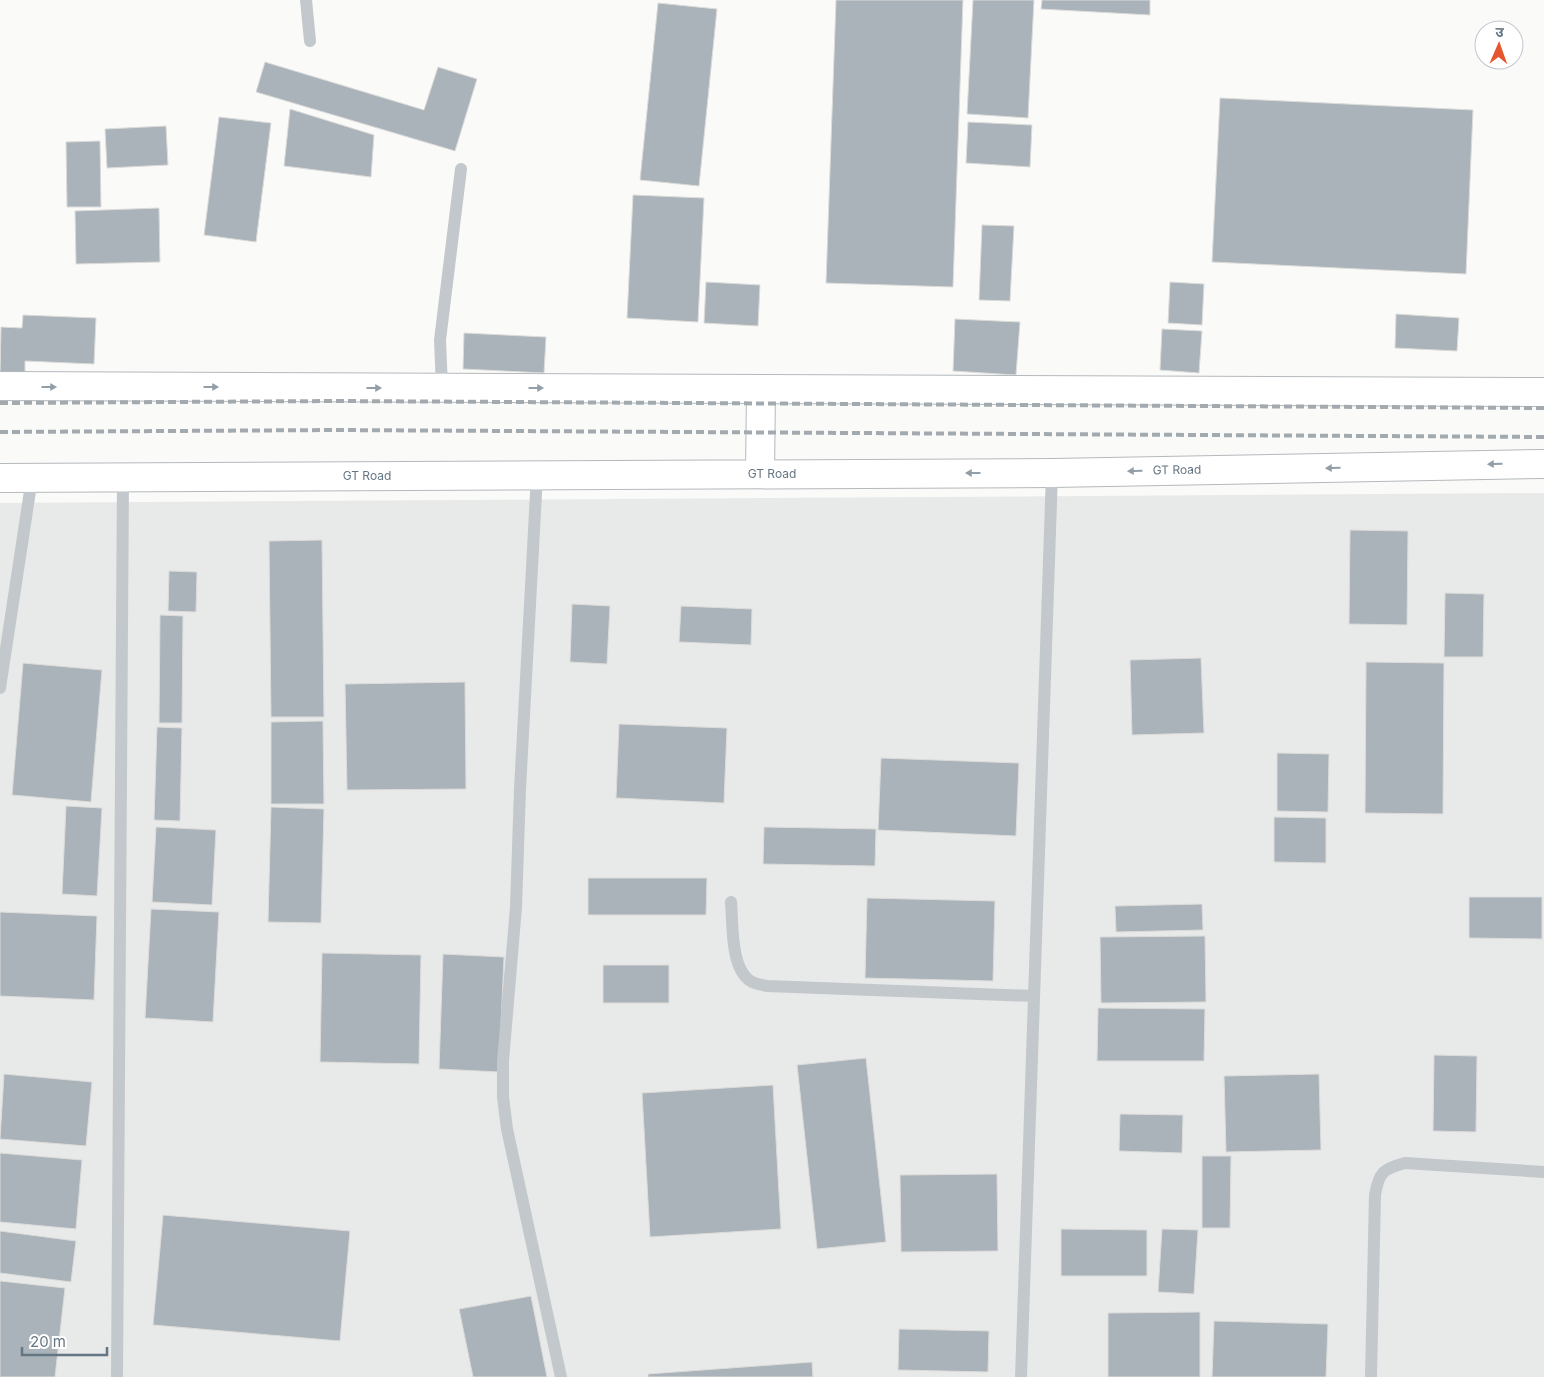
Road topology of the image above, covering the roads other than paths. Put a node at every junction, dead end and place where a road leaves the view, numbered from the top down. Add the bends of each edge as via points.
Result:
1 (306, 0) edge
2 (310, 42) dead end
3 (461, 169) dead end
4 (0, 386) edge
5 (442, 388) junction
6 (761, 389) junction
7 (1544, 392) edge
8 (1544, 464) edge
9 (1052, 473) junction
10 (537, 474) junction
11 (760, 474) junction
12 (123, 477) junction
13 (0, 478) edge
14 (32, 478) junction
15 (0, 688) edge
16 (731, 902) dead end
17 (1034, 996) junction
18 (1544, 1172) edge
19 (117, 1377) edge
20 (561, 1377) edge
21 (1021, 1377) edge
22 (1371, 1377) edge

1 - 2 lane
3 - 5 lane via 440,340
4 -> 5 highway
5 -> 6 highway
6 - 7 highway
6 - 11 highway
8 -> 9 highway, GT Road
9 -> 11 highway, GT Road
9 - 17 lane
10 - 11 highway, GT Road
10 - 12 highway, GT Road
10 - 20 lane via 516,907 503,1097 507,1129
12 - 14 highway, GT Road
12 - 19 lane
13 - 14 highway, GT Road
14 - 15 lane
16 - 17 lane via 736,957 739,968 752,982 767,986
17 - 21 lane
18 - 22 lane via 1405,1163 1390,1167 1377,1179

